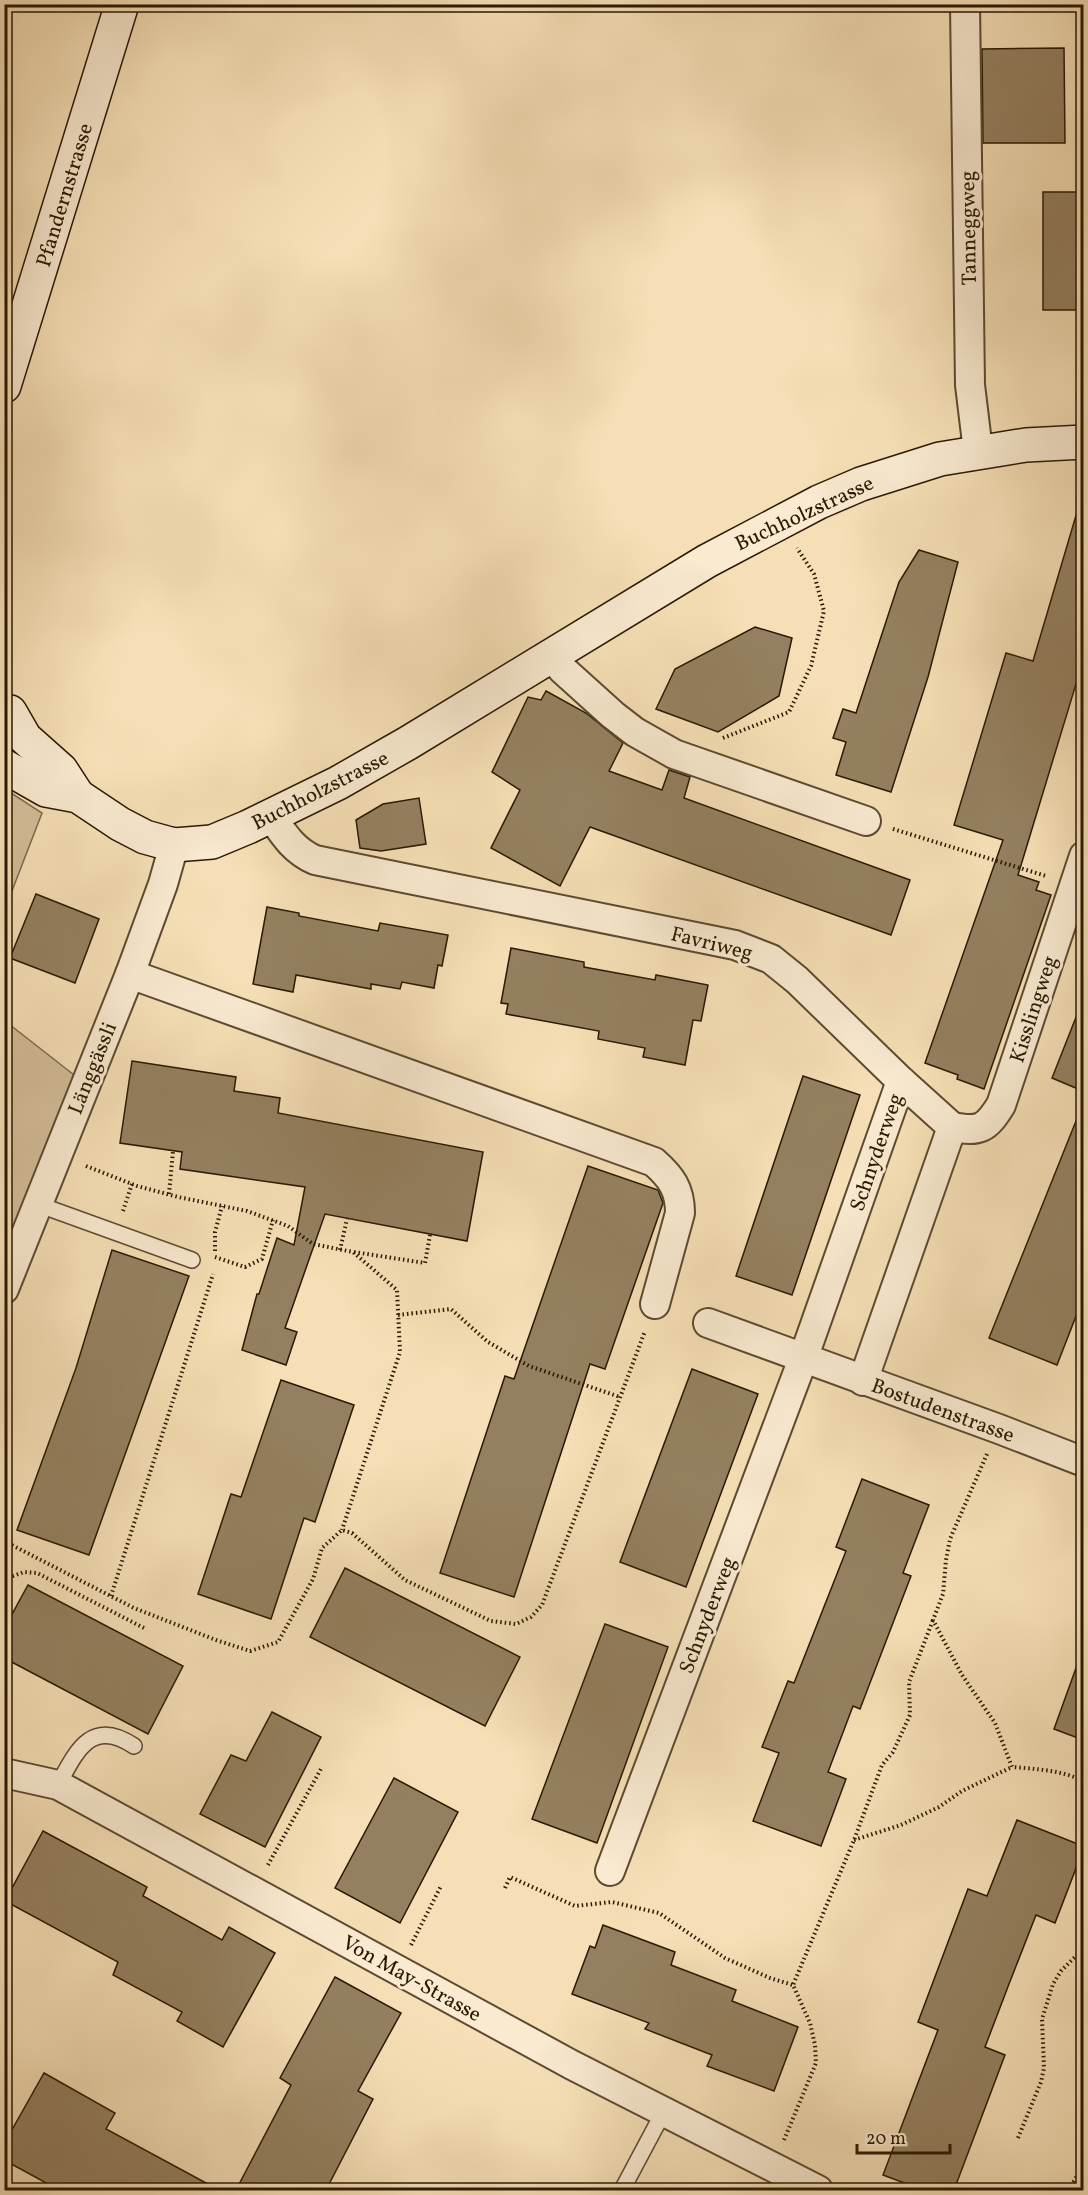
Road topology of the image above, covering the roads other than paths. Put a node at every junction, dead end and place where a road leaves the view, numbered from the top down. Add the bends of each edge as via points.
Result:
1 (122, 4) edge
2 (965, 4) edge
3 (4, 386) edge
4 (1083, 442) edge
5 (978, 452) junction
6 (551, 657) junction
7 (6, 711) edge
8 (4, 766) edge
9 (78, 796) junction
10 (271, 816) junction
11 (866, 821) road end
12 (174, 845) junction
13 (1083, 855) edge
14 (130, 974) junction
15 (901, 1081) junction
16 (952, 1127) junction
17 (37, 1204) junction
18 (192, 1260) dead end
19 (4, 1289) edge
20 (655, 1304) road end
21 (708, 1323) dead end
22 (803, 1359) junction
23 (863, 1381) junction
24 (1083, 1462) edge
25 (134, 1746) dead end
26 (4, 1773) edge
27 (58, 1785) junction
28 (610, 1871) dead end
29 (664, 2111) junction
30 (622, 2190) edge
31 (818, 2190) edge

1 - 3 street, Pfandernstrasse
2 - 5 street, Tanneggweg via 970,385
4 - 5 street, Buchholzstrasse
5 - 6 street, Buchholzstrasse via 940,459 861,484 779,521
6 - 10 street, Buchholzstrasse via 368,766
6 - 11 street via 635,732 674,754
7 - 9 street, Buchholzstrasse via 25,738 61,770
8 - 9 street, Buchholzstrasse via 46,790
9 - 12 street, Buchholzstrasse via 145,837
10 - 12 street, Buchholzstrasse via 219,840
10 - 15 street, Favriweg via 288,842 315,860 735,945 771,959
12 - 14 street, Länggässli
13 - 16 street, Kisslingweg via 1001,1105 990,1122 971,1131
14 - 17 street, Länggässli
14 - 20 street via 654,1162 674,1182 680,1202
15 - 16 street, Favriweg
15 - 22 street, Schnyderweg
16 - 23 street
17 - 18 lane
17 - 19 street, Länggässli
21 - 22 street
22 - 23 street, Bostudenstrasse
22 - 28 street, Schnyderweg
23 - 24 street, Bostudenstrasse
25 - 27 lane via 119,1738 93,1737 76,1754
26 - 27 street, Von May-Strasse
27 - 29 street, Von May-Strasse via 572,2065
29 - 30 lane
29 - 31 street, Von May-Strasse

